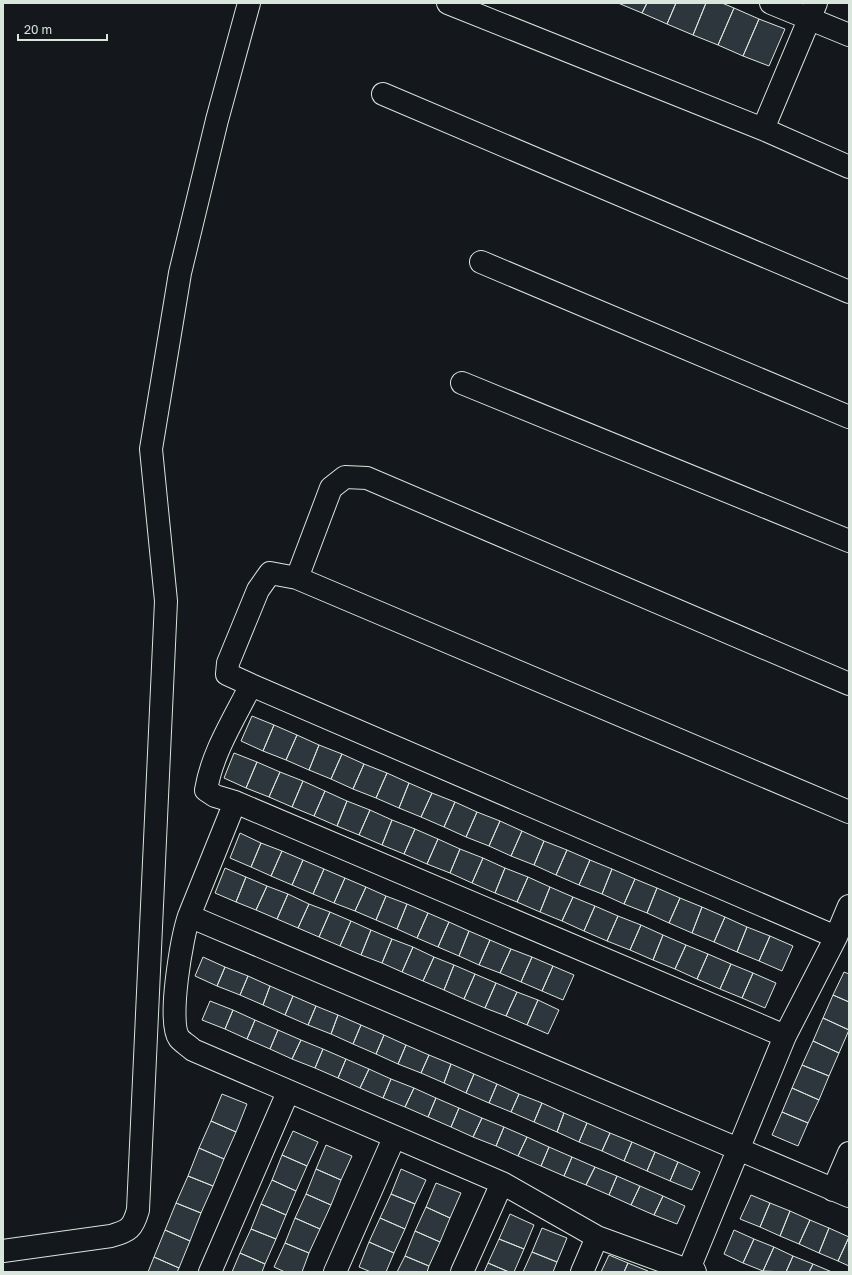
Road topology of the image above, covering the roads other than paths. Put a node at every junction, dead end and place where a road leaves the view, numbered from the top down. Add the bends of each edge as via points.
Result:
1 (249, 3) edge
2 (448, 3) edge
3 (770, 3) edge
4 (812, 11) edge
5 (849, 36) edge
6 (383, 94) dead end
7 (763, 130) junction
8 (849, 167) edge
9 (481, 262) dead end
10 (849, 292) edge
11 (462, 383) dead end
12 (849, 416) edge
13 (849, 541) edge
14 (297, 578) junction
15 (849, 684) edge
16 (251, 685) junction
17 (235, 802) junction
18 (849, 812) edge
19 (189, 916) junction
20 (844, 923) edge
21 (785, 1036) junction
22 (288, 1092) junction
23 (394, 1138) junction
24 (738, 1148) junction
25 (849, 1153) edge
26 (502, 1183) junction
27 (841, 1193) edge
28 (597, 1237) junction
29 (3, 1251) edge
30 (210, 1272) edge
31 (335, 1272) edge
32 (462, 1272) edge
33 (582, 1272) edge
34 (694, 1272) edge

1 - 29 street via 217,120 180,273 151,449 166,601 138,1210 134,1224 124,1233
2 - 7 street
3 - 4 street
4 - 5 street
4 - 7 street
6 - 10 street
7 - 8 street
9 - 12 street
11 - 13 street
14 - 15 street via 331,488 345,477 366,478
14 - 16 street via 270,573 258,590 228,663 228,674
14 - 18 street
16 - 17 street via 220,745 206,790 215,796
16 - 20 street
17 - 19 street
17 - 21 street
19 - 22 street via 183,935 175,1001 174,1018 178,1038 193,1050
19 - 24 street
20 - 21 street
21 - 24 street
22 - 23 street
22 - 30 street
23 - 26 street
23 - 31 street
24 - 27 street
24 - 34 street via 692,1264
25 - 27 street
26 - 28 street
26 - 32 street
28 - 33 street
28 - 34 street

